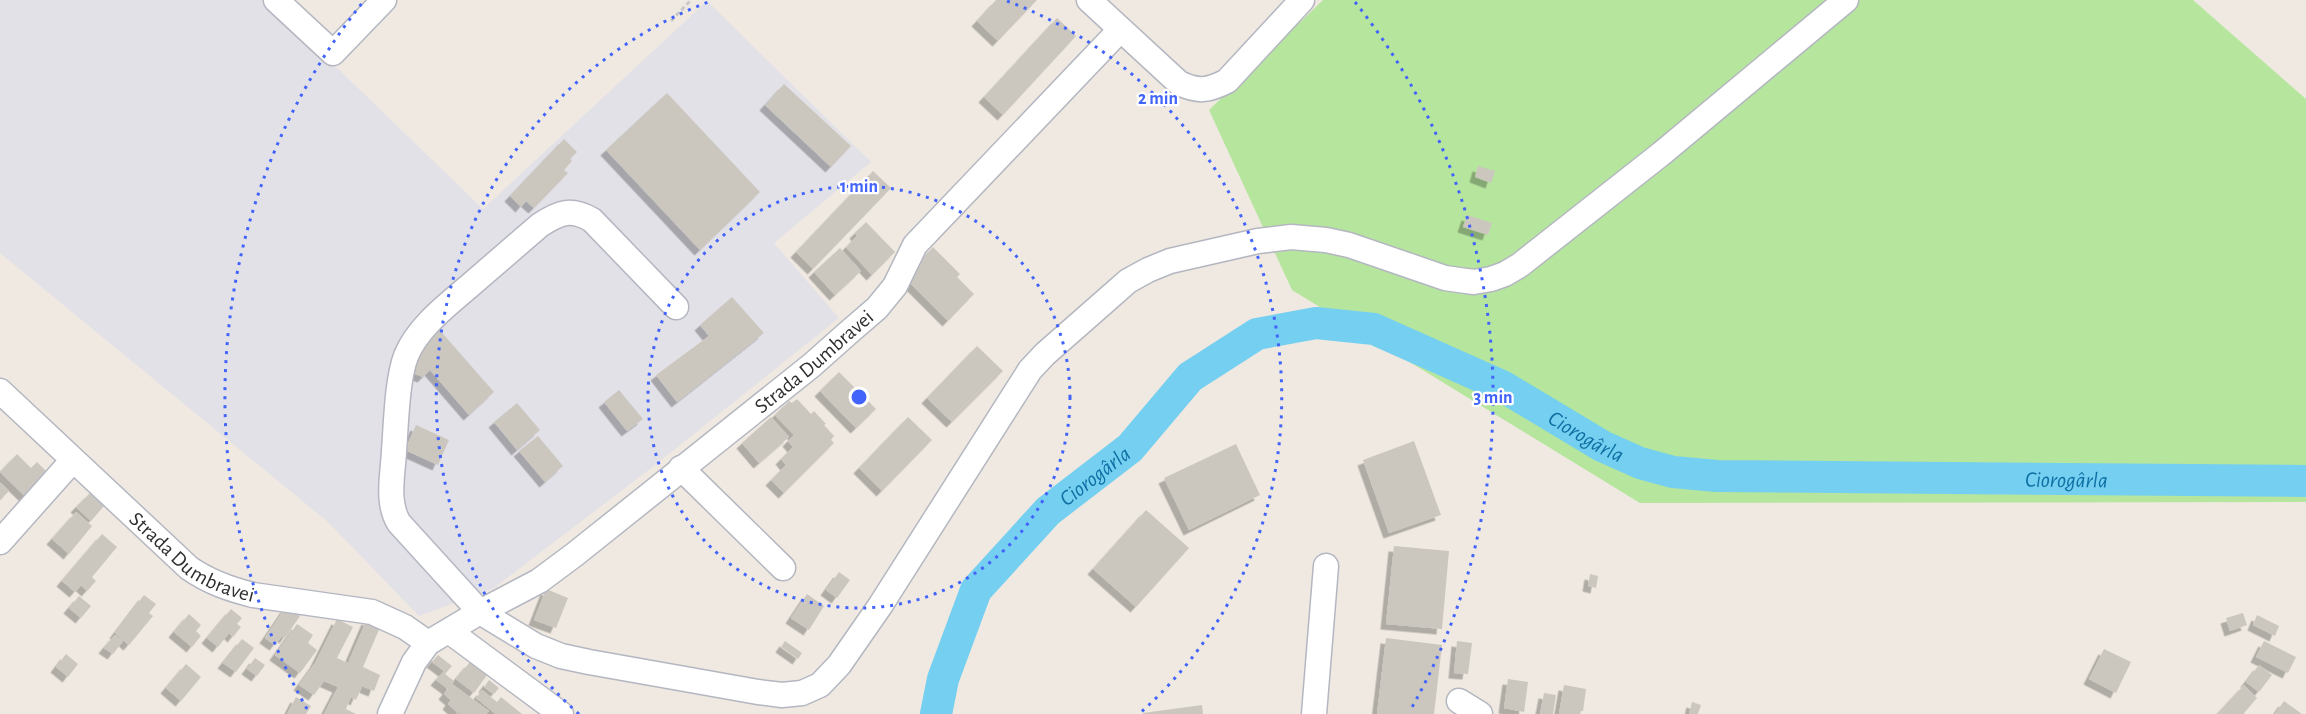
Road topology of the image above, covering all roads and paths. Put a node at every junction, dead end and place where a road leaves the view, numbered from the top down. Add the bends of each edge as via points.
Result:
1 (276, 0) edge
2 (384, 0) edge
3 (691, 0) edge
4 (1089, 0) edge
5 (1302, 0) edge
6 (1846, 0) edge
7 (671, 21) dead end
8 (1120, 30) junction
9 (676, 307) dead end
10 (0, 390) edge
11 (73, 460) junction
12 (681, 468) junction
13 (0, 542) edge
14 (1326, 566) dead end
15 (783, 568) dead end
16 (480, 612) junction
17 (438, 637) junction
18 (1459, 701) dead end
19 (390, 714) edge
20 (561, 714) edge
21 (1314, 714) edge
22 (1480, 714) edge

1 - 2 street via 333,53
3 - 7 path
4 - 8 street
5 - 8 street via 1227,81 1211,89 1191,89 1179,82
6 - 16 street via 1652,160 1505,274 1474,282 1444,278 1348,245 1291,237 1170,261 1128,281 1030,370 880,606 839,665 813,689 792,695 758,692 561,656 536,646
8 - 12 street, Strada Dumbravei via 915,245 895,286 876,308 812,365
9 - 16 street via 592,220 575,212 563,213 540,225 454,300 409,348 399,406 392,512
10 - 11 street, Strada Dumbravei
11 - 13 street
11 - 17 street, Strada Dumbravei via 189,568 205,578 253,595 372,612
12 - 15 street
12 - 16 street, Strada Dumbravei via 539,581
14 - 21 street
16 - 17 street, Strada Dumbravei
17 - 19 street, Strada Dumbravei via 414,662
17 - 20 street, Strada Dumbravei
18 - 22 street

